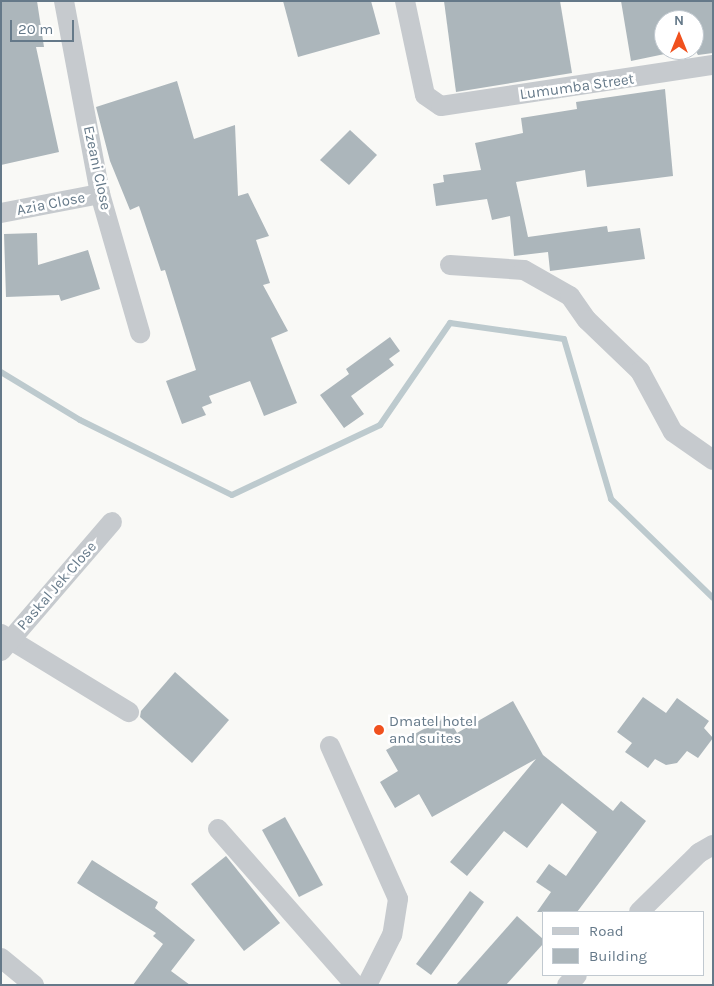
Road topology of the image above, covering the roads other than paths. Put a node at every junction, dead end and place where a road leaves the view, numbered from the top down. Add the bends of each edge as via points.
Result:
1 (64, 1) edge
2 (405, 1) edge
3 (713, 65) edge
4 (100, 194) junction
5 (1, 213) edge
6 (450, 265) dead end
7 (140, 333) dead end
8 (713, 460) edge
9 (112, 522) dead end
10 (4, 642) edge
11 (129, 712) dead end
12 (330, 746) dead end
13 (218, 829) dead end
14 (713, 845) edge
15 (640, 911) edge
16 (1, 958) edge
17 (576, 976) edge
18 (34, 985) edge
19 (355, 985) edge
20 (367, 985) edge
21 (567, 985) edge

1 - 4 street, Ezeani Close
2 - 3 street, Lumumba Street via 425,95 441,106
4 - 5 street, Azia Close
4 - 7 street, Ezeani Close
6 - 8 street via 524,270 570,296 587,320 640,371 673,432
9 - 10 street, Paskal Jek Close
10 - 11 street
12 - 20 street via 398,899 392,936
13 - 19 street
14 - 15 street via 699,853
16 - 18 street
17 - 21 street

